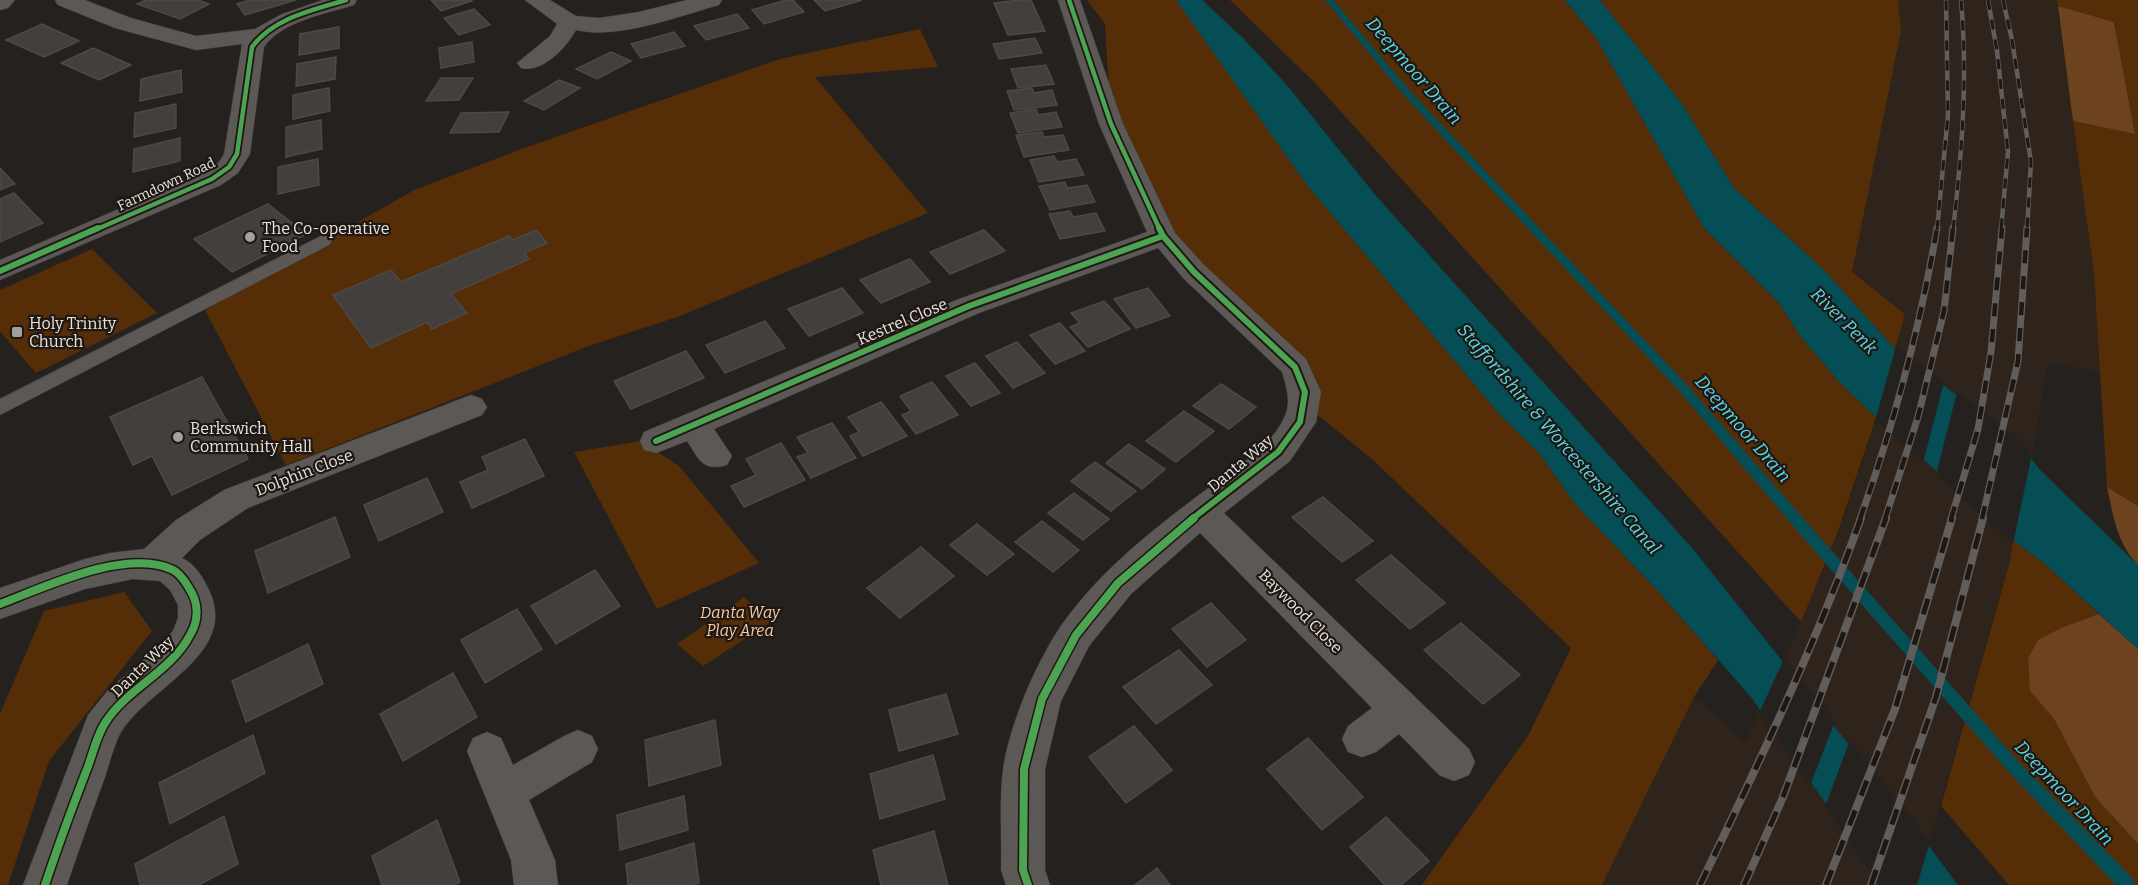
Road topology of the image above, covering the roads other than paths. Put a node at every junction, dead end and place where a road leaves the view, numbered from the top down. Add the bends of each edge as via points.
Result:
1 (4, 0) edge
2 (66, 0) edge
3 (346, 0) edge
4 (536, 0) edge
5 (711, 0) edge
6 (1069, 0) edge
7 (0, 3) edge
8 (569, 22) junction
9 (261, 35) junction
10 (529, 63) dead end
11 (1163, 236) junction
12 (323, 241) dead end
13 (0, 271) edge
14 (471, 407) dead end
15 (0, 408) edge
16 (694, 425) junction
17 (656, 441) dead end
18 (715, 456) dead end
19 (1201, 512) junction
20 (152, 564) junction
21 (0, 604) edge
22 (1400, 710) junction
23 (1362, 739) dead end
24 (578, 749) dead end
25 (487, 751) dead end
26 (1454, 762) dead end
27 (505, 792) junction
28 (45, 885) edge
29 (536, 885) edge
30 (1028, 885) edge

1 - 7 street
2 - 9 street via 123,23 196,43
3 - 9 street
4 - 8 street
5 - 8 street via 628,21
6 - 11 street, Danta Way via 1111,124
8 - 10 street via 559,40
9 - 13 street, Farmdown Road via 252,47 237,154 229,167 212,179
11 - 16 street, Kestrel Close via 969,306
11 - 19 street, Danta Way via 1194,272 1295,368 1305,392 1300,422 1278,452
12 - 15 lane
14 - 20 street, Dolphin Close via 236,499 188,530
16 - 17 street, Kestrel Close
16 - 18 street
19 - 22 street, Baywood Close
19 - 30 street, Danta Way via 1118,583 1076,635 1042,699 1024,769 1023,870
20 - 21 street, Danta Way via 85,573
20 - 28 street, Danta Way via 170,568 182,577 194,595 198,616 186,642 160,672 105,722
22 - 23 street
22 - 26 street, Baywood Close
24 - 27 street
25 - 27 street
27 - 29 street via 533,860

